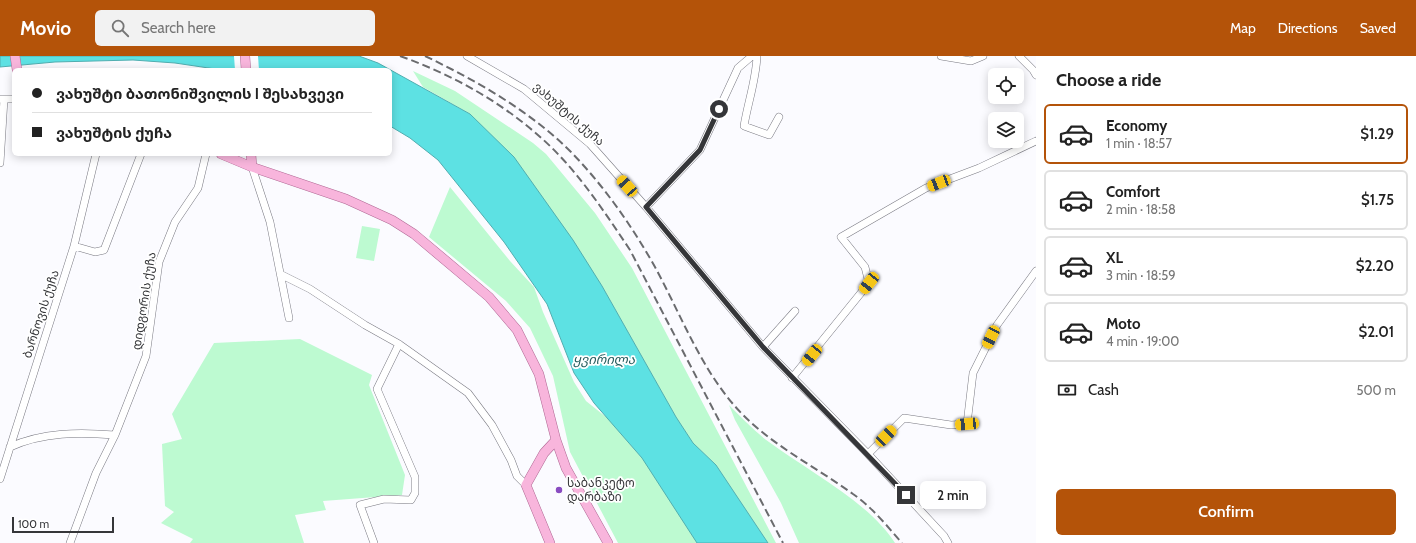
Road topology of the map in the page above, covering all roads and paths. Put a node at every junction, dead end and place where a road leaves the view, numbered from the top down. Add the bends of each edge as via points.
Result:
1 (14, 56) edge
2 (245, 56) edge
3 (467, 56) edge
4 (752, 56) edge
5 (757, 56) edge
6 (941, 56) edge
7 (983, 56) edge
8 (1018, 56) edge
9 (17, 68) edge
10 (246, 68) edge
11 (1036, 75) edge
12 (2, 99) edge
13 (779, 117) dead end
14 (1036, 141) edge
15 (96, 156) edge
16 (140, 156) edge
17 (206, 156) edge
18 (226, 156) edge
19 (251, 156) edge
20 (0, 163) edge
21 (252, 167) junction
22 (646, 207) junction
23 (74, 246) junction
24 (1036, 271) edge
25 (282, 275) junction
26 (795, 311) dead end
27 (289, 318) dead end
28 (399, 344) junction
29 (763, 347) junction
30 (792, 378) junction
31 (115, 435) junction
32 (556, 440) junction
33 (9, 449) junction
34 (868, 454) junction
35 (0, 455) edge
36 (0, 479) edge
37 (526, 485) junction
38 (70, 543) edge
39 (374, 543) edge
40 (550, 543) edge
41 (608, 543) edge
42 (948, 543) edge

1 - 9 main road
2 - 10 main road
3 - 22 street, ვახუშტის ქუჩა via 524,89 584,139
4 - 22 street via 738,68 700,150
5 - 13 street via 756,73 744,126 769,135
6 - 7 street via 971,61
8 - 11 street
12 - 20 street
14 - 30 street via 979,168 926,188 841,237 865,267 869,283
15 - 23 street, ბარნოვის ქუჩა
16 - 23 street via 104,250 96,252
17 - 31 street, დიდგორის ქუჩა via 198,188 175,222 165,245 157,275 146,356
18 - 21 main road
19 - 21 main road
21 - 25 street via 265,204
21 - 32 main road via 346,199 392,220 414,234 489,297 517,330 539,374
22 - 29 street, ვახუშტის ქუჩა
23 - 33 street, ბარნოვის ქუჩა
24 - 34 street via 997,325 973,373 967,424 951,425 904,418
25 - 27 street
25 - 28 street via 310,289
26 - 29 street
28 - 37 street via 468,393 492,425 517,476
28 - 39 street via 377,389 415,477 415,493 411,500 384,499 360,505
29 - 30 street, ვახუშტის ქუჩა
30 - 34 street, ვახუშტის ქუჩა
31 - 33 street via 55,434 23,442
31 - 38 street, დიდგორის ქუჩა via 96,473
32 - 37 main road via 544,453
32 - 41 main road via 566,468
33 - 35 street
33 - 36 street, ბარნოვის ქუჩა
34 - 42 street, ვახუშტის ქუჩა
37 - 40 main road

